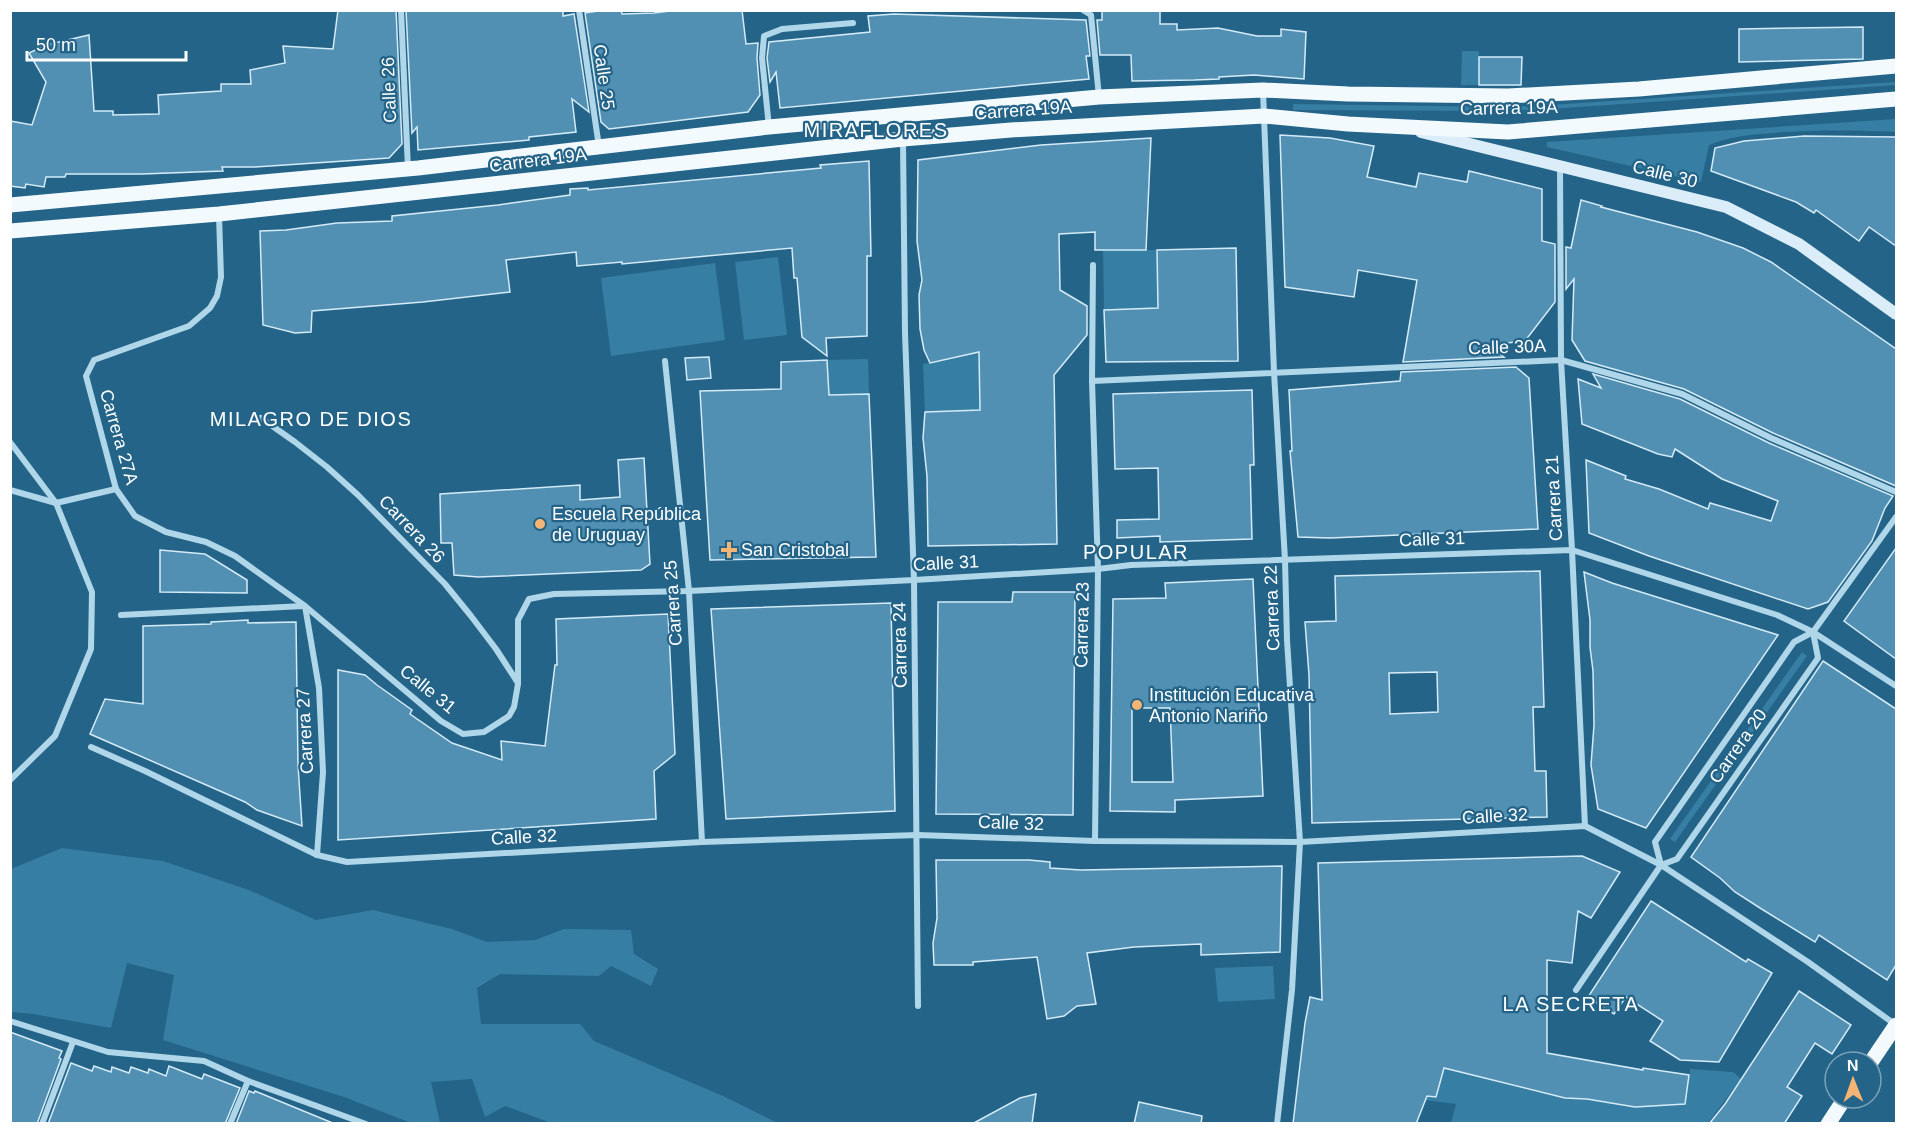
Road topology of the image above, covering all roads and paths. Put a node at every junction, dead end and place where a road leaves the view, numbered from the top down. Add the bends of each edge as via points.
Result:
1 (401, 10) edge
2 (579, 10) edge
3 (1083, 10) edge
4 (853, 23) dead end
5 (1896, 66) edge
6 (1263, 90) junction
7 (1099, 97) junction
8 (1896, 99) edge
9 (1264, 116) junction
10 (770, 127) junction
11 (1399, 127) junction
12 (903, 139) junction
13 (599, 148) junction
14 (1560, 167) junction
15 (408, 169) junction
16 (10, 205) edge
17 (219, 214) junction
18 (10, 231) edge
19 (1093, 265) dead end
20 (1896, 314) edge
21 (1561, 360) junction
22 (665, 361) dead end
23 (1274, 372) junction
24 (1092, 381) junction
25 (261, 418) dead end
26 (10, 442) edge
27 (116, 489) junction
28 (10, 490) edge
29 (1896, 492) edge
30 (56, 503) junction
31 (1896, 517) edge
32 (1572, 550) junction
33 (1285, 560) junction
34 (1098, 569) junction
35 (914, 580) junction
36 (689, 591) junction
37 (305, 606) junction
38 (122, 615) dead end
39 (1814, 632) junction
40 (518, 684) junction
41 (1896, 686) edge
42 (91, 747) dead end
43 (10, 780) edge
44 (1585, 826) junction
45 (918, 835) junction
46 (1095, 841) junction
47 (702, 842) junction
48 (1300, 842) junction
49 (317, 855) junction
50 (1661, 864) junction
51 (1576, 990) dead end
52 (918, 1006) dead end
53 (10, 1021) edge
54 (1896, 1025) edge
55 (72, 1042) junction
56 (1879, 1050) edge
57 (248, 1081) junction
58 (1837, 1110) edge
59 (42, 1124) edge
60 (230, 1124) edge
61 (366, 1124) edge
62 (1277, 1124) edge
63 (1828, 1124) edge

1 - 15 street, Calle 26
2 - 13 street, Calle 25
3 - 7 street via 1091,15
4 - 10 street via 782,29 764,36 762,58
5 - 6 main road, Carrera 19A via 1639,89 1508,96
6 - 7 main road, Carrera 19A
6 - 9 street, Carrera 22
7 - 10 main road, Carrera 19A
8 - 11 main road, Carrera 19A via 1508,132
9 - 11 main road, Carrera 19A
9 - 12 main road, Carrera 19A
9 - 23 street, Carrera 22
10 - 13 main road, Carrera 19A
11 - 14 street, Calle 30
12 - 17 main road, Carrera 19A
12 - 35 street, Carrera 24
13 - 15 main road, Carrera 19A
14 - 20 street, Calle 30 via 1726,207 1799,244
14 - 21 street, Carrera 21
15 - 16 main road, Carrera 19A
17 - 18 main road, Carrera 19A
17 - 27 street, Carrera 27A via 221,277 210,308 189,326 94,360 86,376
19 - 24 street, Carrera 23
21 - 23 street, Calle 30A
21 - 29 street, Calle 30A via 1682,394
21 - 32 street, Carrera 21
22 - 36 street, Carrera 25
23 - 24 street, Calle 30A
23 - 33 street, Carrera 22
24 - 34 street, Carrera 23
25 - 40 street, Carrera 26 via 327,467 445,584
26 - 30 street
27 - 30 street
27 - 37 street, Carrera 27A via 135,516 166,532 206,542 235,556
28 - 30 street
30 - 43 street via 92,592 91,649 55,736
31 - 39 street, Carrera 20
32 - 33 street, Calle 31
32 - 39 street, Calle 31 via 1777,615
32 - 44 street, Carrera 21
33 - 34 street, Calle 31
33 - 48 street, Carrera 22
34 - 35 street, Calle 31
34 - 46 street, Carrera 23
35 - 36 street, Calle 31
35 - 45 street, Carrera 24
36 - 40 street, Calle 31 via 554,594 529,599 518,620
36 - 47 street, Carrera 25
37 - 38 street
37 - 40 street, Calle 31 via 441,721 463,734 484,732 509,716
37 - 49 street, Carrera 27 via 321,724 323,772
39 - 41 street, Calle 31
39 - 50 street, Carrera 20 via 1818,658 1677,859
39 - 50 street, Carrera 20 via 1794,642 1655,842
42 - 49 street, Calle 32
44 - 48 street, Calle 32
44 - 50 street, Calle 32
45 - 46 street, Calle 32
45 - 47 street, Calle 32
45 - 52 street, Carrera 24
46 - 48 street, Calle 32
47 - 49 street, Calle 32 via 347,862
48 - 62 street, Carrera 22 via 1292,990
50 - 51 street, Carrera 20
50 - 54 street, Calle 32
53 - 55 street
54 - 56 main road
55 - 57 street via 108,1052 204,1061
55 - 59 street
57 - 60 street
57 - 61 street
58 - 63 main road

